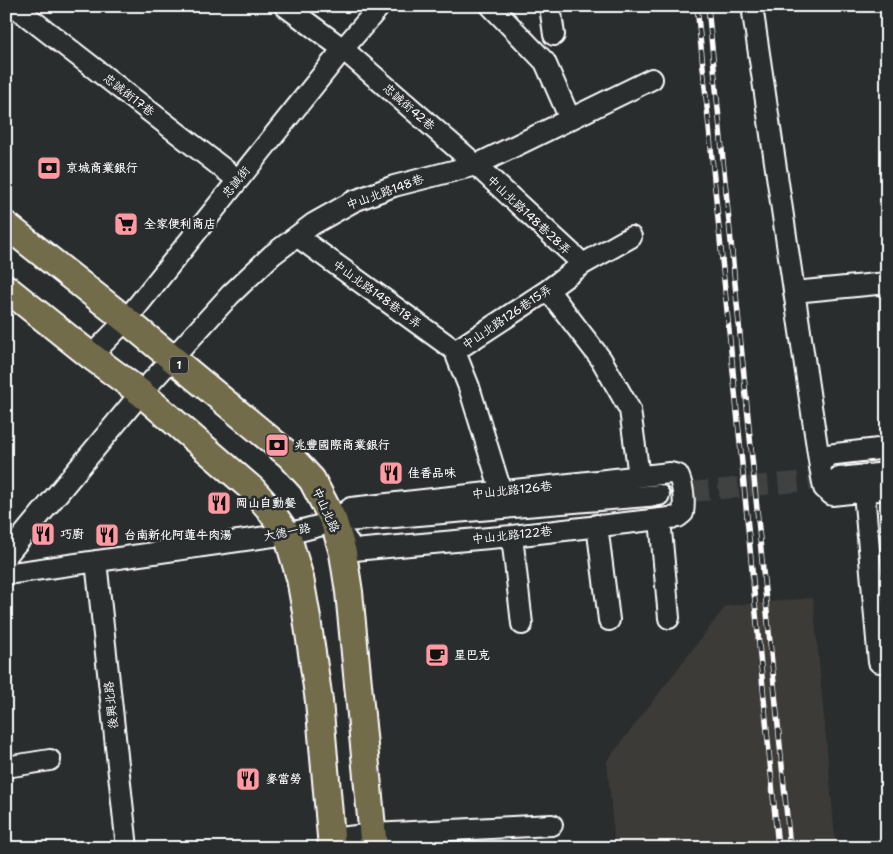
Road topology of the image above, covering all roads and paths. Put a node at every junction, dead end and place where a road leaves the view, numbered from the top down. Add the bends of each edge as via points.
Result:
1 (285, 6) edge
2 (380, 6) edge
3 (491, 6) edge
4 (550, 6) edge
5 (752, 6) edge
6 (19, 8) edge
7 (343, 49) junction
8 (545, 62) junction
9 (652, 79) dead end
10 (570, 119) junction
11 (476, 165) junction
12 (238, 180) junction
13 (6, 224) edge
14 (298, 237) junction
15 (631, 237) dead end
16 (583, 264) junction
17 (887, 283) edge
18 (6, 288) edge
19 (548, 290) junction
20 (794, 292) junction
21 (126, 320) junction
22 (457, 352) junction
23 (91, 356) junction
24 (172, 359) junction
25 (141, 393) junction
26 (887, 448) edge
27 (820, 467) junction
28 (887, 473) edge
29 (639, 476) junction
30 (839, 478) tunnel mouth
31 (887, 489) edge
32 (501, 491) junction
33 (864, 492) junction
34 (682, 493) joint
35 (659, 495) tunnel mouth
36 (660, 519) junction
37 (334, 522) junction
38 (597, 526) junction
39 (287, 534) junction
40 (512, 536) junction
41 (6, 556) edge
42 (96, 562) junction
43 (6, 574) edge
44 (669, 618) dead end
45 (609, 620) dead end
46 (522, 624) dead end
47 (887, 661) edge
48 (50, 760) dead end
49 (6, 766) edge
50 (552, 825) dead end
51 (374, 841) edge
52 (332, 843) edge
53 (127, 848) edge

1 - 7 street, 忠誠街42巷
2 - 7 street, 忠誠街
3 - 8 street
4 - 8 street via 554,38
5 - 20 street
6 - 12 street, 忠誠街17巷
7 - 11 street, 忠誠街42巷
7 - 12 street, 忠誠街
8 - 10 street
9 - 10 street, 中山北路148巷
10 - 11 street, 中山北路148巷
11 - 14 street, 中山北路148巷 via 394,186 354,201 313,224
11 - 16 street, 中山北路148巷28弄
12 - 21 street, 忠誠街
13 - 21 main road, 中山北路 / 1
14 - 22 street, 中山北路148巷18弄
14 - 24 street, 中山北路148巷 via 272,255 230,295
15 - 16 street, 中山北路126巷15弄
16 - 19 street, 中山北路126巷15弄
17 - 20 street
18 - 23 main road
19 - 22 street, 中山北路126巷15弄
19 - 29 street via 601,359 630,410
20 - 27 street
21 - 23 street, 忠誠街
21 - 24 main road, 中山北路 / 1
22 - 32 street, 中山北路126巷15弄
23 - 25 main road
24 - 25 street, 中山北路148巷
24 - 37 main road, 中山北路 / 1 via 290,456 312,480
25 - 39 main road via 252,489
25 - 41 street, 中山北路148巷
26 - 27 street via 827,455
27 - 33 street via 824,488 832,495
28 - 30 street
29 - 32 street, 中山北路126巷
29 - 34 street, 中山北路126巷 via 678,475
31 - 33 street
32 - 37 street, 中山北路126巷 via 351,508
33 - 47 street via 879,662
34 - 36 street, 中山北路122巷 via 683,513 678,517
35 - 37 street, 大德一路
36 - 38 street, 中山北路122巷
36 - 44 street
37 - 39 street, 大德一路
37 - 40 street, 中山北路122巷 via 354,550
37 - 51 main road, 中山北路 / 1 via 349,592
38 - 40 street, 中山北路122巷
38 - 45 street
39 - 42 street, 大德一路
39 - 52 main road via 300,578 319,701
40 - 46 street
42 - 43 street, 大德一路
42 - 53 street, 後興北路
48 - 49 street
50 - 51 street
51 - 52 street

